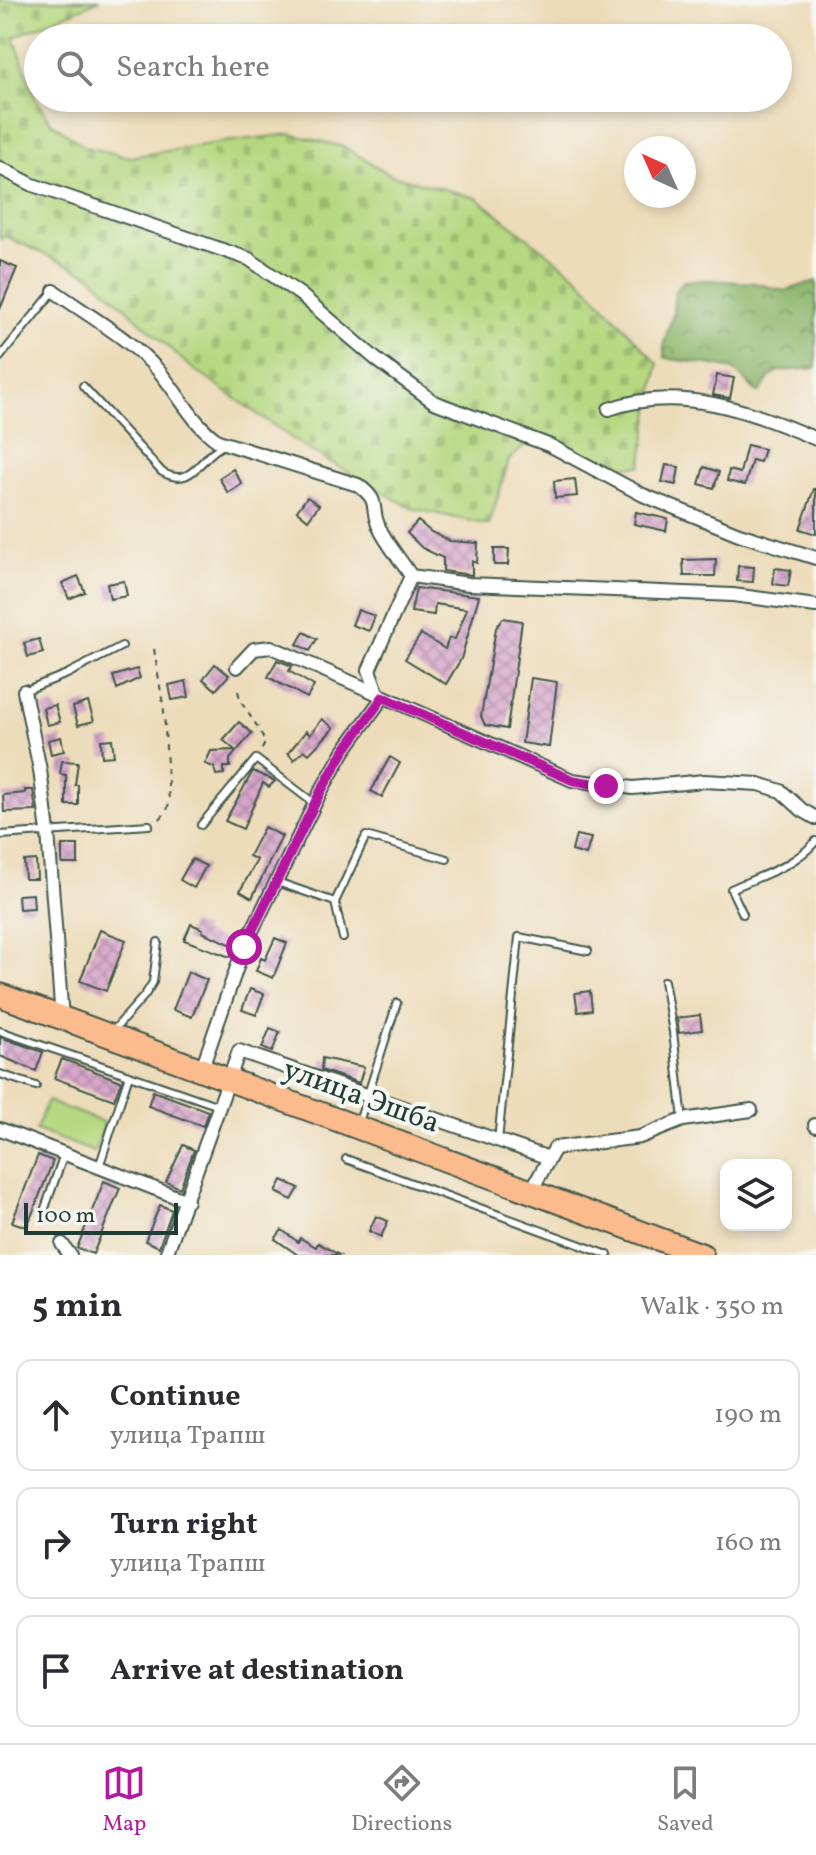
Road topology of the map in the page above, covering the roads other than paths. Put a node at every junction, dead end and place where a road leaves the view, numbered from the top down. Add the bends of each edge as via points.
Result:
1 (0, 168) edge
2 (54, 291) joint
3 (0, 357) edge
4 (83, 386) dead end
5 (609, 409) dead end
6 (816, 439) edge
7 (227, 444) junction
8 (816, 558) edge
9 (411, 576) junction
10 (816, 606) edge
11 (122, 646) dead end
12 (237, 667) dead end
13 (24, 691) joint
14 (380, 696) junction
15 (315, 804) junction
16 (816, 818) edge
17 (149, 825) road end
18 (201, 825) dead end
19 (48, 832) junction
20 (0, 835) edge
21 (816, 841) edge
22 (447, 859) dead end
23 (277, 882) junction
24 (335, 902) junction
25 (743, 914) dead end
26 (343, 938) dead end
27 (158, 942) dead end
28 (588, 951) dead end
29 (664, 981) dead end
30 (0, 995) edge
31 (397, 1003) dead end
32 (62, 1019) junction
33 (0, 1031) edge
34 (110, 1037) junction
35 (201, 1071) junction
36 (0, 1074) edge
37 (129, 1075) junction
38 (228, 1080) junction
39 (36, 1086) dead end
40 (367, 1096) junction
41 (219, 1106) junction
42 (751, 1110) dead end
43 (683, 1120) junction
44 (357, 1127) junction
45 (0, 1129) edge
46 (498, 1143) junction
47 (64, 1154) junction
48 (549, 1158) junction
49 (346, 1159) dead end
50 (99, 1167) junction
51 (531, 1191) junction
52 (187, 1201) junction
53 (44, 1211) dead end
54 (62, 1244) dead end
55 (70, 1255) edge
56 (166, 1255) edge
57 (608, 1255) edge
58 (702, 1255) edge

1 - 8 street via 33,185 249,259 434,402 551,446 643,495
2 - 3 lane
2 - 7 street via 145,357 204,432
4 - 7 lane via 171,477 191,474
5 - 6 street via 670,398 714,403
7 - 9 street via 358,485 369,493 377,524
9 - 10 street via 469,584 733,595
9 - 14 street via 369,670
11 - 13 lane
12 - 14 street via 254,649 271,647
13 - 19 street
14 - 15 street
14 - 16 street via 572,780 633,788 704,781 759,784 781,791
15 - 18 lane via 256,759
15 - 23 street
17 - 19 lane
19 - 20 lane
19 - 32 street
21 - 25 lane via 781,868 731,889
22 - 24 lane via 366,836
23 - 24 lane
23 - 35 street via 244,947
24 - 26 lane
27 - 34 lane via 153,982
28 - 46 lane via 519,937
29 - 43 lane
30 - 32 highway, улица Эшба
31 - 40 lane
32 - 34 highway, улица Эшба
33 - 37 lane
34 - 35 highway, улица Эшба
35 - 38 highway, улица Эшба
36 - 39 lane
37 - 41 lane
37 - 50 lane
38 - 40 street via 239,1051
38 - 41 street
38 - 44 highway, улица Эшба
40 - 44 lane
40 - 46 street
41 - 52 street
42 - 43 street
43 - 48 street via 640,1137 555,1148
44 - 51 highway, улица Эшба
45 - 47 street
46 - 48 street
47 - 50 street
47 - 53 lane
48 - 51 street
49 - 57 lane
50 - 52 street
51 - 58 highway, улица Эшба
52 - 56 street
54 - 55 street

